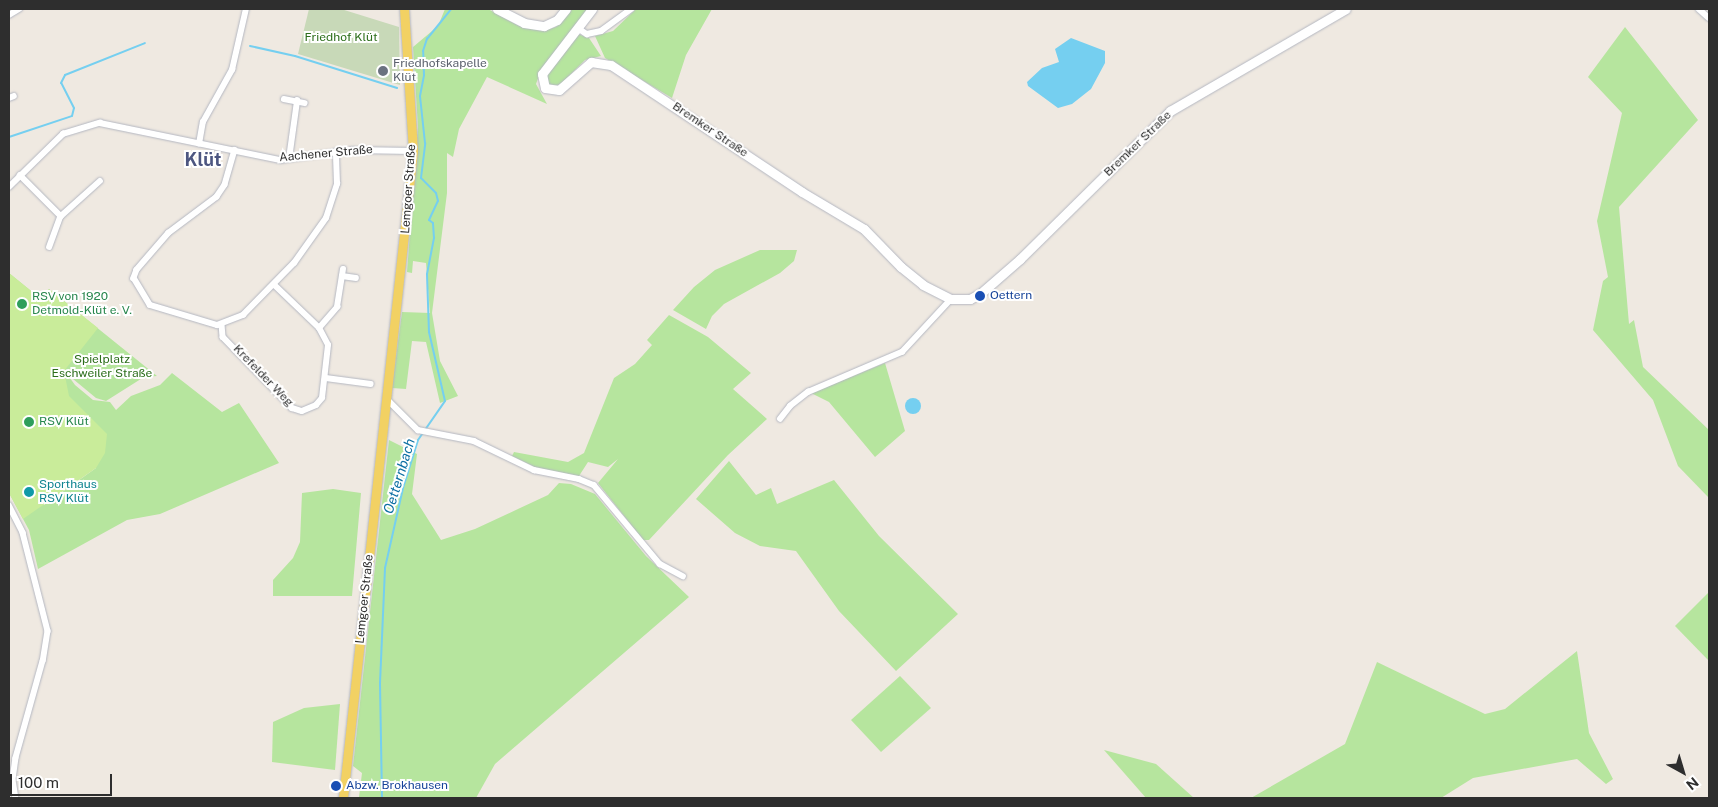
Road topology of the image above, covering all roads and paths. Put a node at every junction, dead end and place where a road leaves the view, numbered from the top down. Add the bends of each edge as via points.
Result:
1 (19, 9) edge
2 (246, 9) edge
3 (404, 9) edge
4 (497, 9) edge
5 (566, 9) edge
6 (592, 9) edge
7 (631, 9) edge
8 (1346, 9) edge
9 (1699, 9) edge
10 (9, 15) edge
11 (1709, 18) edge
12 (578, 28) junction
13 (284, 99) dead end
14 (297, 101) junction
15 (305, 103) dead end
16 (199, 144) junction
17 (235, 150) junction
18 (413, 151) junction
19 (336, 152) junction
20 (289, 159) junction
21 (20, 176) junction
22 (100, 181) dead end
23 (9, 187) edge
24 (61, 216) junction
25 (50, 247) dead end
26 (343, 269) dead end
27 (342, 276) junction
28 (356, 278) dead end
29 (274, 285) junction
30 (951, 299) junction
31 (222, 325) junction
32 (319, 328) junction
33 (326, 378) junction
34 (371, 384) dead end
35 (387, 399) junction
36 (780, 419) dead end
37 (9, 505) edge
38 (683, 576) dead end
39 (16, 798) edge
40 (344, 798) edge

1 - 10 street
2 - 16 street via 232,70 203,122
3 - 18 main road, Lemgoer Straße
4 - 5 street via 524,23 544,26 557,20
6 - 12 street, Bremker Straße
7 - 12 street via 601,31 588,34
8 - 30 street, Bremker Straße via 1170,112 981,293 970,299
9 - 11 street
12 - 30 street, Bremker Straße via 542,74 545,88 559,90 591,62 611,64 802,192 864,229 923,285
13 - 14 street
14 - 15 street
14 - 20 street
16 - 17 street, Aachener Straße
16 - 21 street, Aachener Straße via 100,124 70,130 51,143
17 - 20 street, Aachener Straße
17 - 31 street via 225,185 217,197 169,233 143,261 134,278 150,306
18 - 19 street, Aachener Straße
18 - 35 main road, Lemgoer Straße
19 - 20 street, Aachener Straße
19 - 29 street via 338,184 332,206 318,233
21 - 23 street, Aachener Straße
21 - 24 street
22 - 24 street
24 - 25 street
26 - 27 street
27 - 28 street
27 - 32 street via 337,307
29 - 31 street via 243,315
29 - 32 street, Krefelder Weg
30 - 36 street via 902,352 808,392
31 - 33 street, Krefelder Weg via 223,336 296,410 310,408 320,402
32 - 33 street, Krefelder Weg via 328,345
33 - 34 street
35 - 38 street via 418,430 474,441 546,474 594,485 660,564
35 - 40 main road, Lemgoer Straße
37 - 39 street via 23,533 48,631 16,758 13,780

